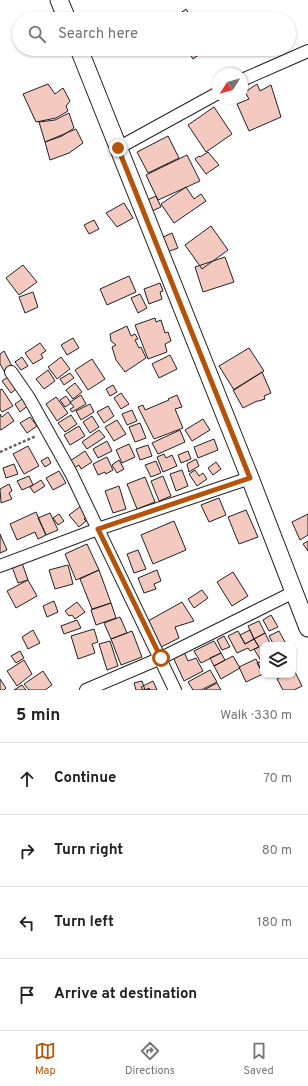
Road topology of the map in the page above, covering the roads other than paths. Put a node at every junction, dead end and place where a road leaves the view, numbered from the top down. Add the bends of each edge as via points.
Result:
1 (59, 0) edge
2 (64, 12) edge
3 (308, 51) edge
4 (82, 56) edge
5 (248, 77) edge
6 (212, 96) edge
7 (118, 148) junction
8 (11, 372) dead end
9 (250, 478) junction
10 (98, 529) junction
11 (0, 566) edge
12 (294, 592) junction
13 (308, 628) edge
14 (161, 658) junction
15 (86, 690) edge
16 (175, 690) edge

1 - 2 main road
3 - 5 street
4 - 7 main road
6 - 7 street
7 - 9 main road
8 - 10 street via 71,473
9 - 10 street
9 - 12 main road
10 - 11 street
10 - 14 street
12 - 13 main road
12 - 14 street
14 - 15 street
14 - 16 street

